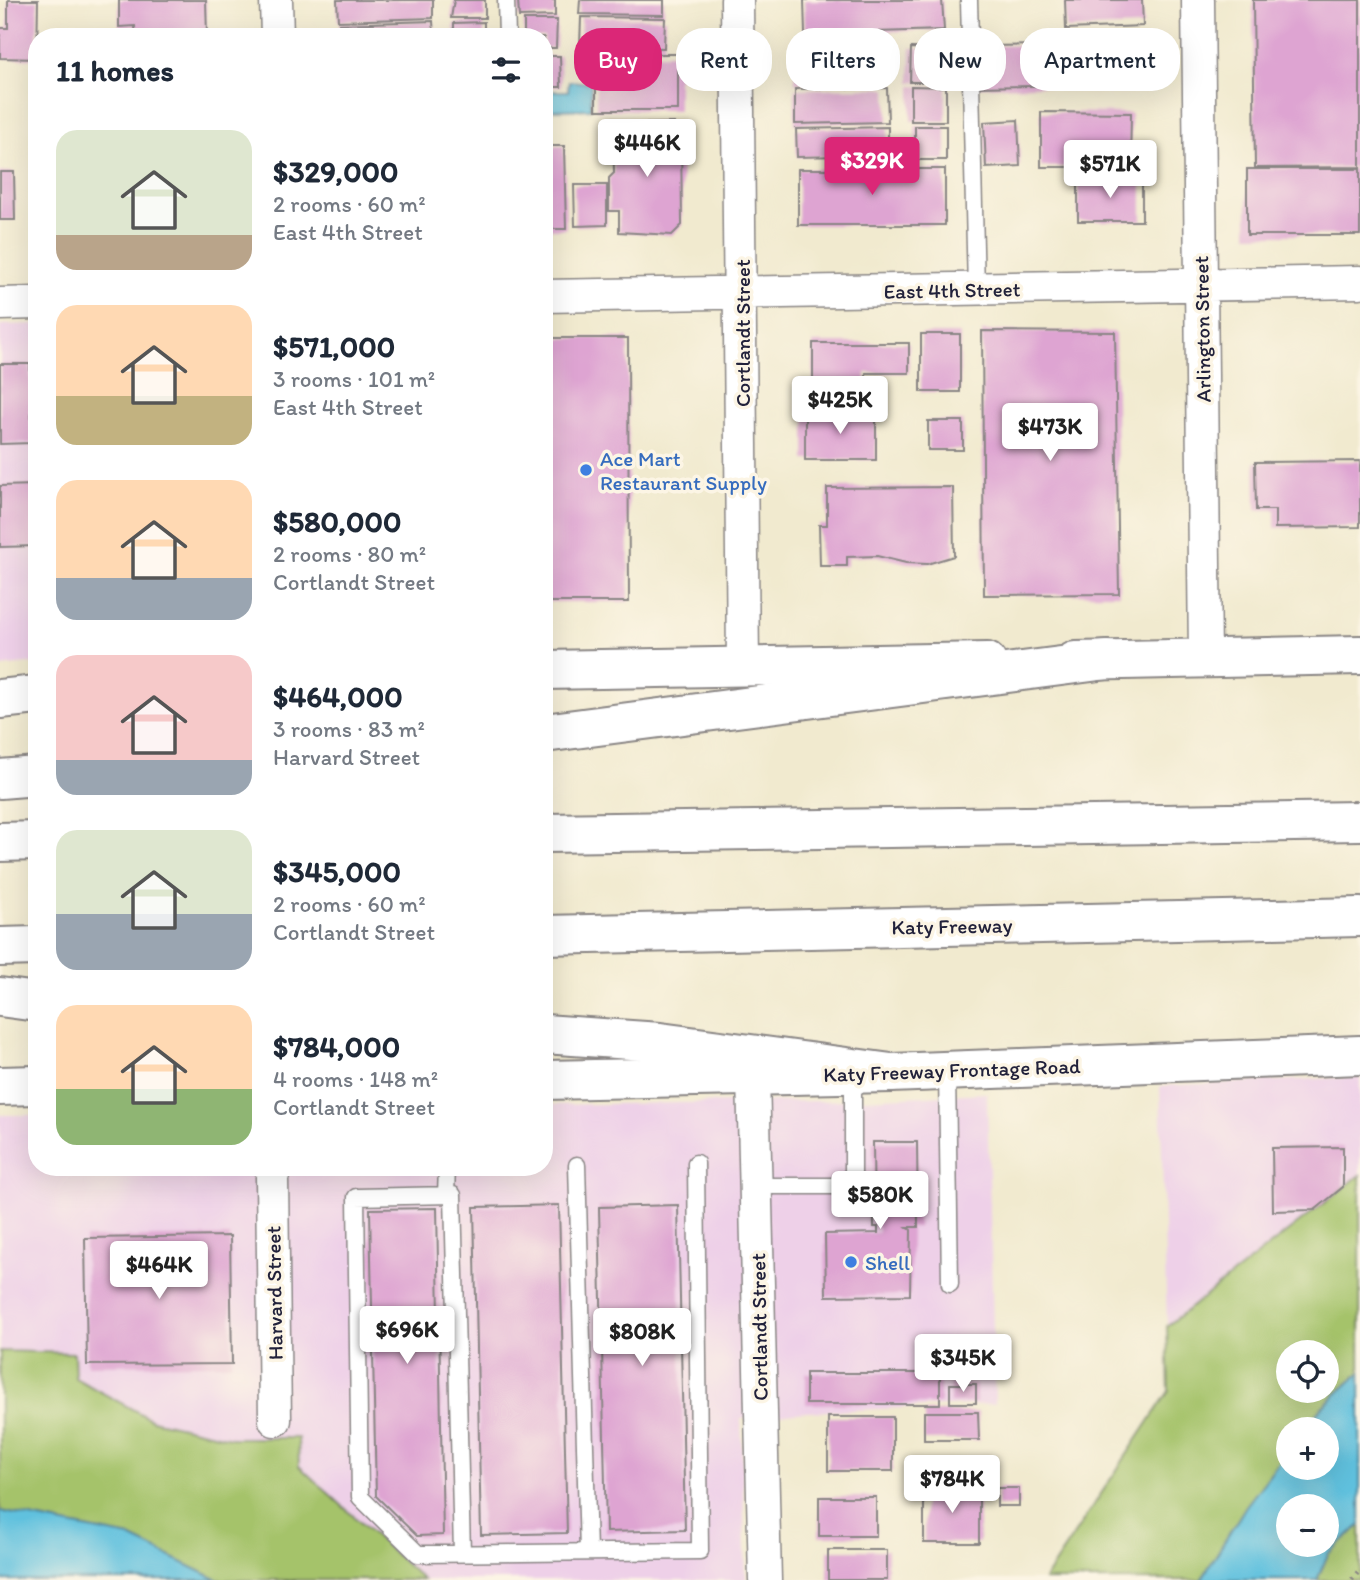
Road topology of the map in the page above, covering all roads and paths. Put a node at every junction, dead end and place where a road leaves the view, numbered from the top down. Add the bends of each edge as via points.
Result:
1 (276, 0) edge
2 (506, 0) edge
3 (737, 0) edge
4 (969, 0) edge
5 (1198, 0) edge
6 (277, 28) edge
7 (506, 28) edge
8 (1360, 282) edge
9 (1201, 285) junction
10 (976, 290) junction
11 (742, 292) junction
12 (553, 296) edge
13 (28, 303) edge
14 (0, 304) edge
15 (1360, 655) edge
16 (1205, 657) junction
17 (1107, 660) junction
18 (743, 666) junction
19 (553, 670) edge
20 (28, 696) edge
21 (0, 699) edge
22 (553, 732) edge
23 (28, 777) edge
24 (0, 779) edge
25 (1360, 821) edge
26 (553, 834) edge
27 (28, 841) edge
28 (0, 842) edge
29 (1360, 917) edge
30 (553, 935) edge
31 (28, 946) edge
32 (0, 947) edge
33 (0, 997) edge
34 (28, 1001) edge
35 (553, 1035) edge
36 (1360, 1055) edge
37 (947, 1071) junction
38 (853, 1073) junction
39 (891, 1073) junction
40 (753, 1075) junction
41 (553, 1080) edge
42 (28, 1085) edge
43 (0, 1086) edge
44 (696, 1163) dead end
45 (576, 1165) dead end
46 (272, 1176) edge
47 (447, 1176) edge
48 (756, 1186) junction
49 (446, 1195) junction
50 (950, 1284) dead end
51 (275, 1420) dead end
52 (588, 1552) junction
53 (462, 1553) junction
54 (1360, 1570) edge
55 (765, 1580) edge
56 (1352, 1580) edge

1 - 6 street
2 - 7 lane
3 - 11 street, Cortlandt Street
4 - 10 lane
5 - 9 street, Arlington Street
8 - 9 street, East 4th Street
9 - 10 street, East 4th Street
9 - 16 street, Arlington Street
10 - 11 street, East 4th Street
11 - 12 street, East 4th Street
11 - 18 street, Cortlandt Street
13 - 14 street
15 - 16 main road
16 - 17 main road
17 - 18 main road
17 - 22 main road
18 - 19 main road
20 - 21 main road
23 - 24 main road
25 - 26 main road
27 - 28 main road
29 - 30 main road, Katy Freeway
31 - 32 main road
33 - 34 main road
35 - 39 main road via 660,1042
36 - 37 main road, Katy Freeway Frontage Road
37 - 39 main road, Katy Freeway Frontage Road
37 - 50 lane
38 - 39 main road, Katy Freeway Frontage Road
38 - 40 main road, Katy Freeway Frontage Road
38 - 48 lane via 853,1186
40 - 41 main road, Katy Freeway Frontage Road
40 - 48 street, Cortlandt Street
42 - 43 main road
44 - 52 lane via 700,1551
45 - 52 lane
46 - 51 street, Harvard Street
47 - 49 lane
48 - 55 street, Cortlandt Street
49 - 53 lane via 453,1195
49 - 53 lane via 356,1197 360,1497 418,1554
52 - 53 lane
54 - 56 path

